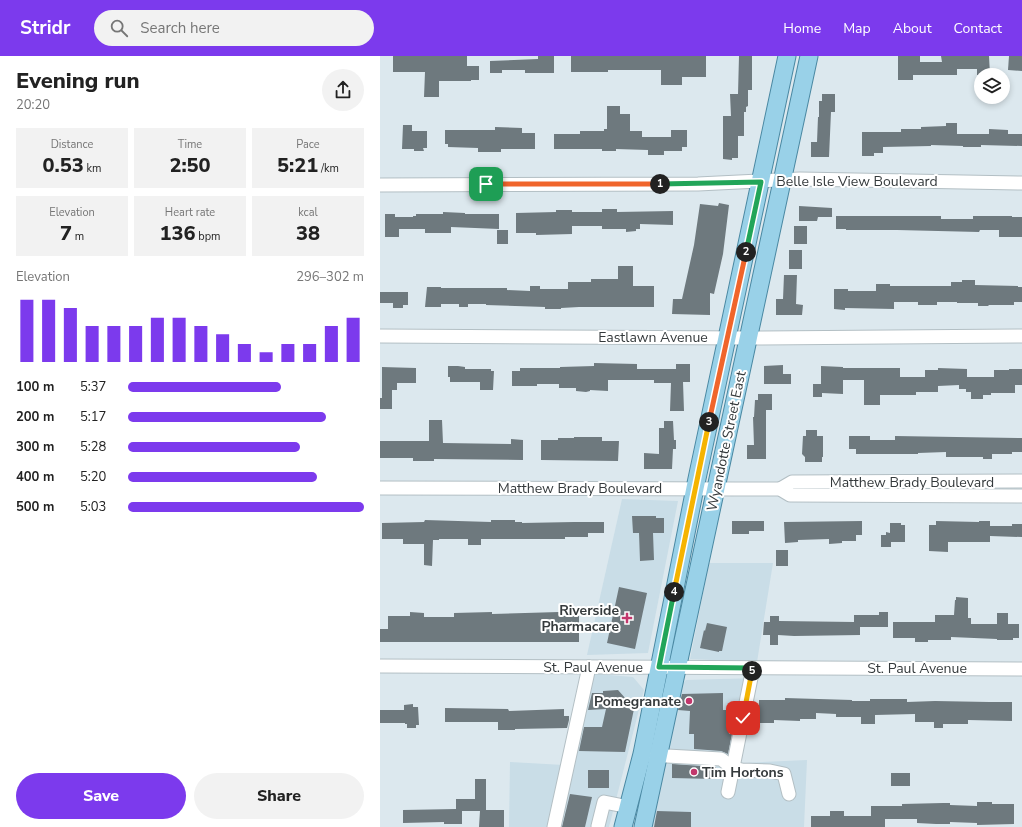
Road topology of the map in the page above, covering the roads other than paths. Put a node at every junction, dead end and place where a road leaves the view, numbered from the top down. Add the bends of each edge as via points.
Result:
1 (787, 56) edge
2 (809, 56) edge
3 (782, 180) junction
4 (761, 182) junction
5 (1022, 183) edge
6 (380, 184) edge
7 (380, 336) edge
8 (1022, 336) edge
9 (727, 338) junction
10 (748, 338) junction
11 (1022, 481) edge
12 (380, 488) edge
13 (695, 488) junction
14 (716, 488) junction
15 (780, 489) junction
16 (1022, 496) edge
17 (380, 666) edge
18 (589, 667) junction
19 (659, 667) junction
20 (677, 667) junction
21 (753, 668) junction
22 (1022, 668) edge
23 (642, 754) junction
24 (659, 756) junction
25 (733, 768) junction
26 (728, 792) dead end
27 (789, 794) dead end
28 (628, 808) junction
29 (598, 826) edge
30 (554, 827) edge
31 (623, 827) edge
32 (643, 827) edge

1 - 4 main road, Wyandotte Street East
2 - 3 main road, Wyandotte Street East
3 - 4 street, Belle Isle View Boulevard
3 - 5 street, Belle Isle View Boulevard
3 - 10 main road, Wyandotte Street East
4 - 6 street, Belle Isle View Boulevard
4 - 9 main road, Wyandotte Street East
7 - 9 street, Eastlawn Avenue
8 - 10 street, Eastlawn Avenue
9 - 10 street, Eastlawn Avenue
9 - 13 main road, Wyandotte Street East
10 - 14 main road, Wyandotte Street East
11 - 15 street, Matthew Brady Boulevard via 792,482
12 - 13 street, Matthew Brady Boulevard
13 - 14 street, Matthew Brady Boulevard
13 - 19 main road, Wyandotte Street East
14 - 15 street, Matthew Brady Boulevard
14 - 20 main road, Wyandotte Street East
15 - 16 street, Matthew Brady Boulevard via 790,495
17 - 18 street, St. Paul Avenue
18 - 19 street, St. Paul Avenue
18 - 30 street
19 - 20 street, St. Paul Avenue
19 - 23 main road, Wyandotte Street East
20 - 21 street, St. Paul Avenue
20 - 24 main road, Wyandotte Street East
21 - 22 street, St. Paul Avenue
21 - 25 street
23 - 24 street
23 - 28 main road, Wyandotte Street East
24 - 25 street via 722,759
24 - 32 main road, Wyandotte Street East
25 - 26 street
25 - 27 street via 784,774
28 - 29 street via 604,802
28 - 31 main road, Wyandotte Street East

